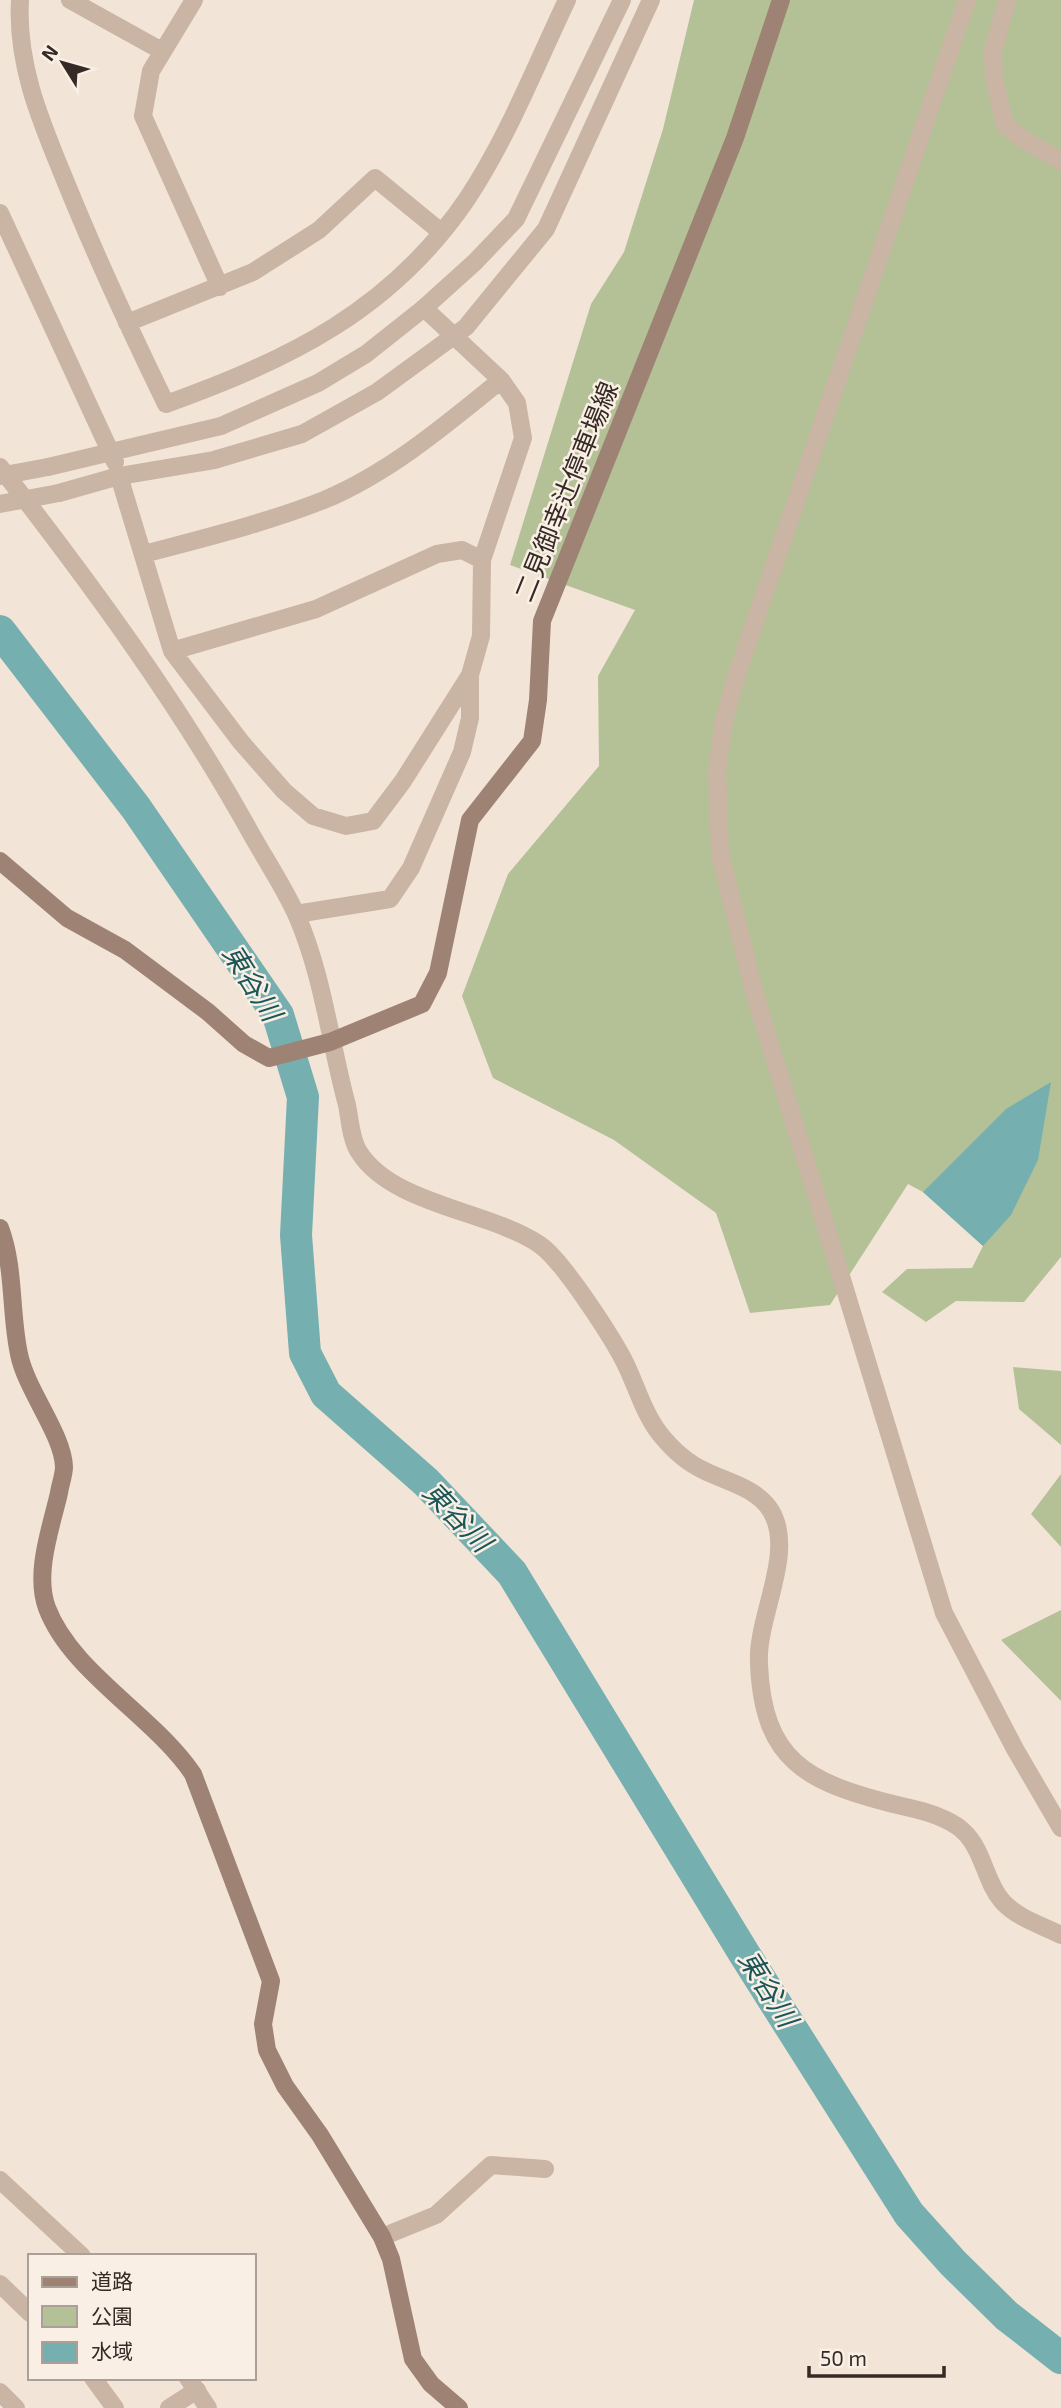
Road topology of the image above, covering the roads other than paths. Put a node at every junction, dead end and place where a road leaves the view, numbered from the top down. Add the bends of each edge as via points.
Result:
1 (20, 0) edge
2 (70, 0) edge
3 (194, 0) edge
4 (622, 0) edge
5 (651, 0) edge
6 (781, 0) edge
7 (967, 0) edge
8 (1007, 0) edge
9 (562, 2) edge
10 (162, 51) junction
11 (1061, 161) edge
12 (0, 212) edge
13 (441, 232) junction
14 (220, 287) junction
15 (424, 308) junction
16 (127, 323) junction
17 (454, 336) junction
18 (501, 380) junction
19 (112, 451) junction
20 (0, 467) edge
21 (0, 476) edge
22 (119, 476) junction
23 (0, 504) edge
24 (144, 554) junction
25 (482, 561) junction
26 (172, 651) junction
27 (470, 674) junction
28 (0, 861) edge
29 (296, 914) junction
30 (330, 1042) junction
31 (0, 1228) edge
32 (1061, 1828) edge
33 (1061, 1935) edge
34 (545, 2169) dead end
35 (0, 2180) edge
36 (382, 2237) junction
37 (80, 2254) edge
38 (0, 2284) edge
39 (28, 2310) edge
40 (94, 2380) edge
41 (192, 2384) edge
42 (0, 2392) edge
43 (16, 2408) edge
44 (115, 2408) edge
45 (169, 2408) edge
46 (208, 2408) edge
47 (459, 2408) edge

1 - 16 street via 18,26 29,91
2 - 10 street
3 - 10 street
4 - 15 street via 516,219
5 - 17 street via 546,229 467,327
6 - 30 main road, 二見御幸辻停車場線 via 735,138 542,621 532,741 470,820 438,973 422,1004
7 - 32 street via 737,674 717,771 720,854 755,995 944,1613
8 - 11 street via 993,51 994,78 1006,125
9 - 13 street via 505,133 467,199
10 - 14 street via 151,71 143,116
12 - 19 street
13 - 14 street via 375,178 319,230
13 - 16 street via 389,288 305,347 166,404
14 - 16 street
15 - 17 street
15 - 19 street via 366,354 293,394 221,426
17 - 18 street
17 - 22 street via 377,392 302,434 214,460
18 - 24 street via 395,461 326,499
18 - 25 street via 517,402 523,438
19 - 21 street, bridge
19 - 22 street
20 - 29 street via 207,753
22 - 23 street, bridge
22 - 24 street
24 - 26 street
25 - 26 street via 462,550 437,554 316,609
25 - 27 street via 481,636
26 - 27 street via 284,792 313,816 346,827 373,821
27 - 29 street via 470,718 463,752 411,868 390,899
28 - 30 main road, 二見御幸辻停車場線 via 67,918 125,950 244,1044 269,1058
29 - 30 street via 319,975
30 - 33 street via 355,1148 369,1166 405,1190 544,1247 620,1354 656,1429 676,1453 702,1471 740,1485 770,1509 779,1539 777,1567 762,1621 759,1664 769,1723 783,1754 822,1781 929,1812 958,1827 971,1839 999,1898 1018,1914
31 - 36 main road via 9,1262 19,1355 64,1467 42,1580 47,1607 65,1643 177,1750 193,1774 271,1980 263,2024 267,2050 285,2086
34 - 36 street via 491,2165 436,2215
35 - 37 street
36 - 47 main road via 414,2359 431,2384
38 - 39 street
40 - 44 street
41 - 45 street
41 - 46 street
42 - 43 street

